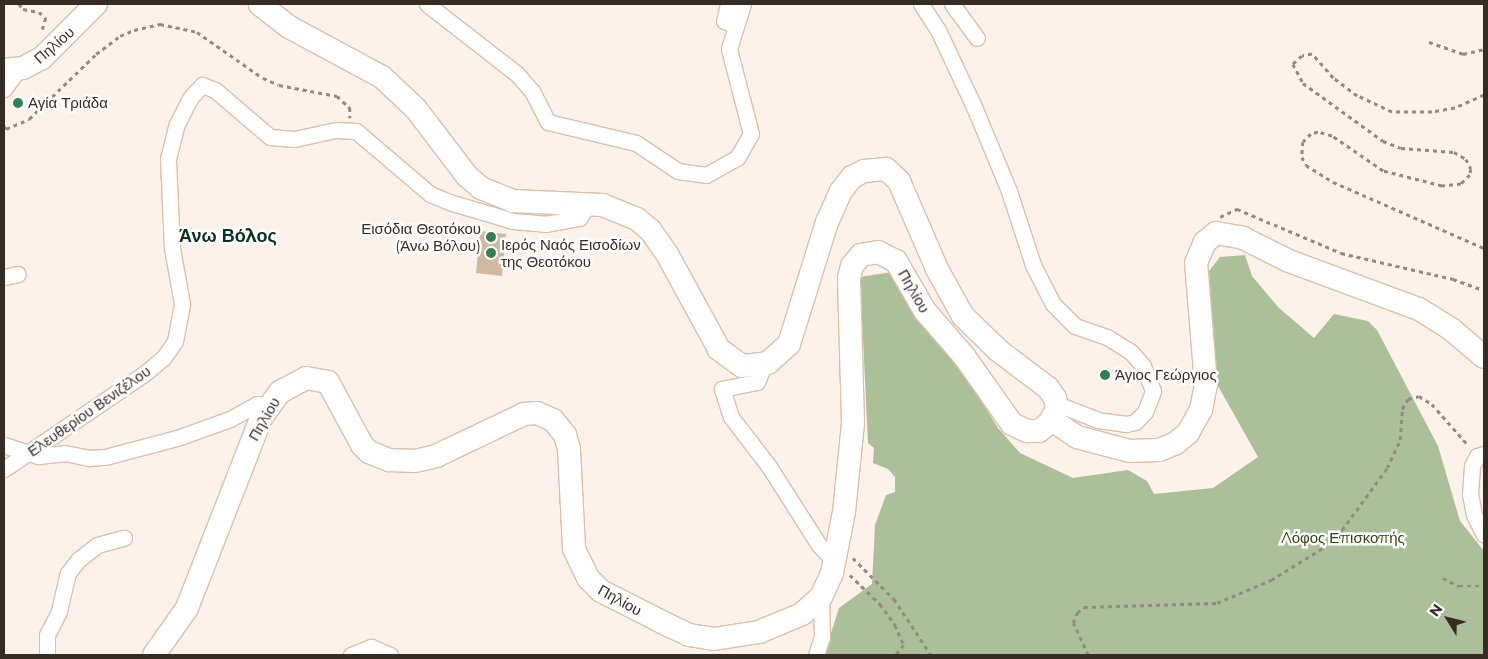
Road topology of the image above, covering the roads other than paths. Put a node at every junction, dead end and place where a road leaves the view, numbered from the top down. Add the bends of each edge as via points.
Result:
1 (96, 4) edge
2 (260, 4) edge
3 (427, 4) edge
4 (728, 4) edge
5 (743, 4) edge
6 (921, 4) edge
7 (952, 4) edge
8 (735, 25) junction
9 (978, 38) dead end
10 (11, 70) edge
11 (4, 89) edge
12 (588, 204) junction
13 (1484, 357) edge
14 (764, 365) junction
15 (268, 404) junction
16 (1054, 412) junction
17 (4, 445) edge
18 (27, 454) junction
19 (1480, 455) edge
20 (4, 469) edge
21 (1484, 535) edge
22 (124, 538) dead end
23 (837, 554) junction
24 (821, 597) junction
25 (47, 655) edge
26 (154, 655) edge
27 (351, 655) edge
28 (390, 655) edge
29 (816, 655) edge

1 - 10 main road, Πηλίου via 42,58
2 - 12 main road via 282,22 382,77 416,109 467,176 481,188 513,201
3 - 8 street via 517,74 532,91 548,122 636,143 673,169 695,174 714,173 727,165 749,141 749,121 729,49
4 - 8 street via 724,21
5 - 8 street
6 - 16 street via 938,30 975,109 1006,185 1033,265 1053,304 1075,326 1107,337 1131,352 1143,366 1153,391 1145,412 1135,422 1126,424
7 - 9 street
10 - 11 street
12 - 14 main road via 613,208 645,225 667,254 719,349 742,366
12 - 18 street, Ελευθερίου Βενιζέλου via 582,216 574,220 540,224 513,221 449,202 430,194 361,134 346,129 277,139 258,130 204,84 198,88 172,136 167,169 172,248 182,304 175,341 151,369
13 - 16 main road via 1444,324 1406,303 1295,264 1244,238 1216,233 1204,242 1196,263 1206,384 1201,410 1188,433 1176,443 1159,450 1130,451 1077,437
14 - 16 main road, Πηλίου via 777,358 792,339 827,222 841,191 859,173 881,168 892,172 899,182 937,269 963,316 998,350 1043,385
14 - 23 street via 758,382 722,389 730,417 768,465 819,545
15 - 18 street via 257,404 230,419 118,455 94,458 65,453
15 - 24 main road, Πηλίου via 295,382 320,378 336,392 365,448 382,458 406,462 436,456 518,416 543,415 558,424 568,440 573,477 574,549 584,573 601,591 678,630 714,639 738,638 774,626 802,614
15 - 26 main road, Πηλίου via 246,452 187,608
16 - 23 main road, Πηλίου via 1042,429 1030,432 1015,426 1006,418 964,356 925,311 896,262 888,255 874,251 858,256 849,278 853,423
17 - 18 street
18 - 20 street, Ελευθερίου Βενιζέλου
19 - 21 street via 1470,476 1470,494 1474,515
22 - 25 street via 97,546 78,560 68,574 59,611 47,636
23 - 24 main road, Πηλίου
24 - 29 street via 822,637
27 - 28 street via 371,647

